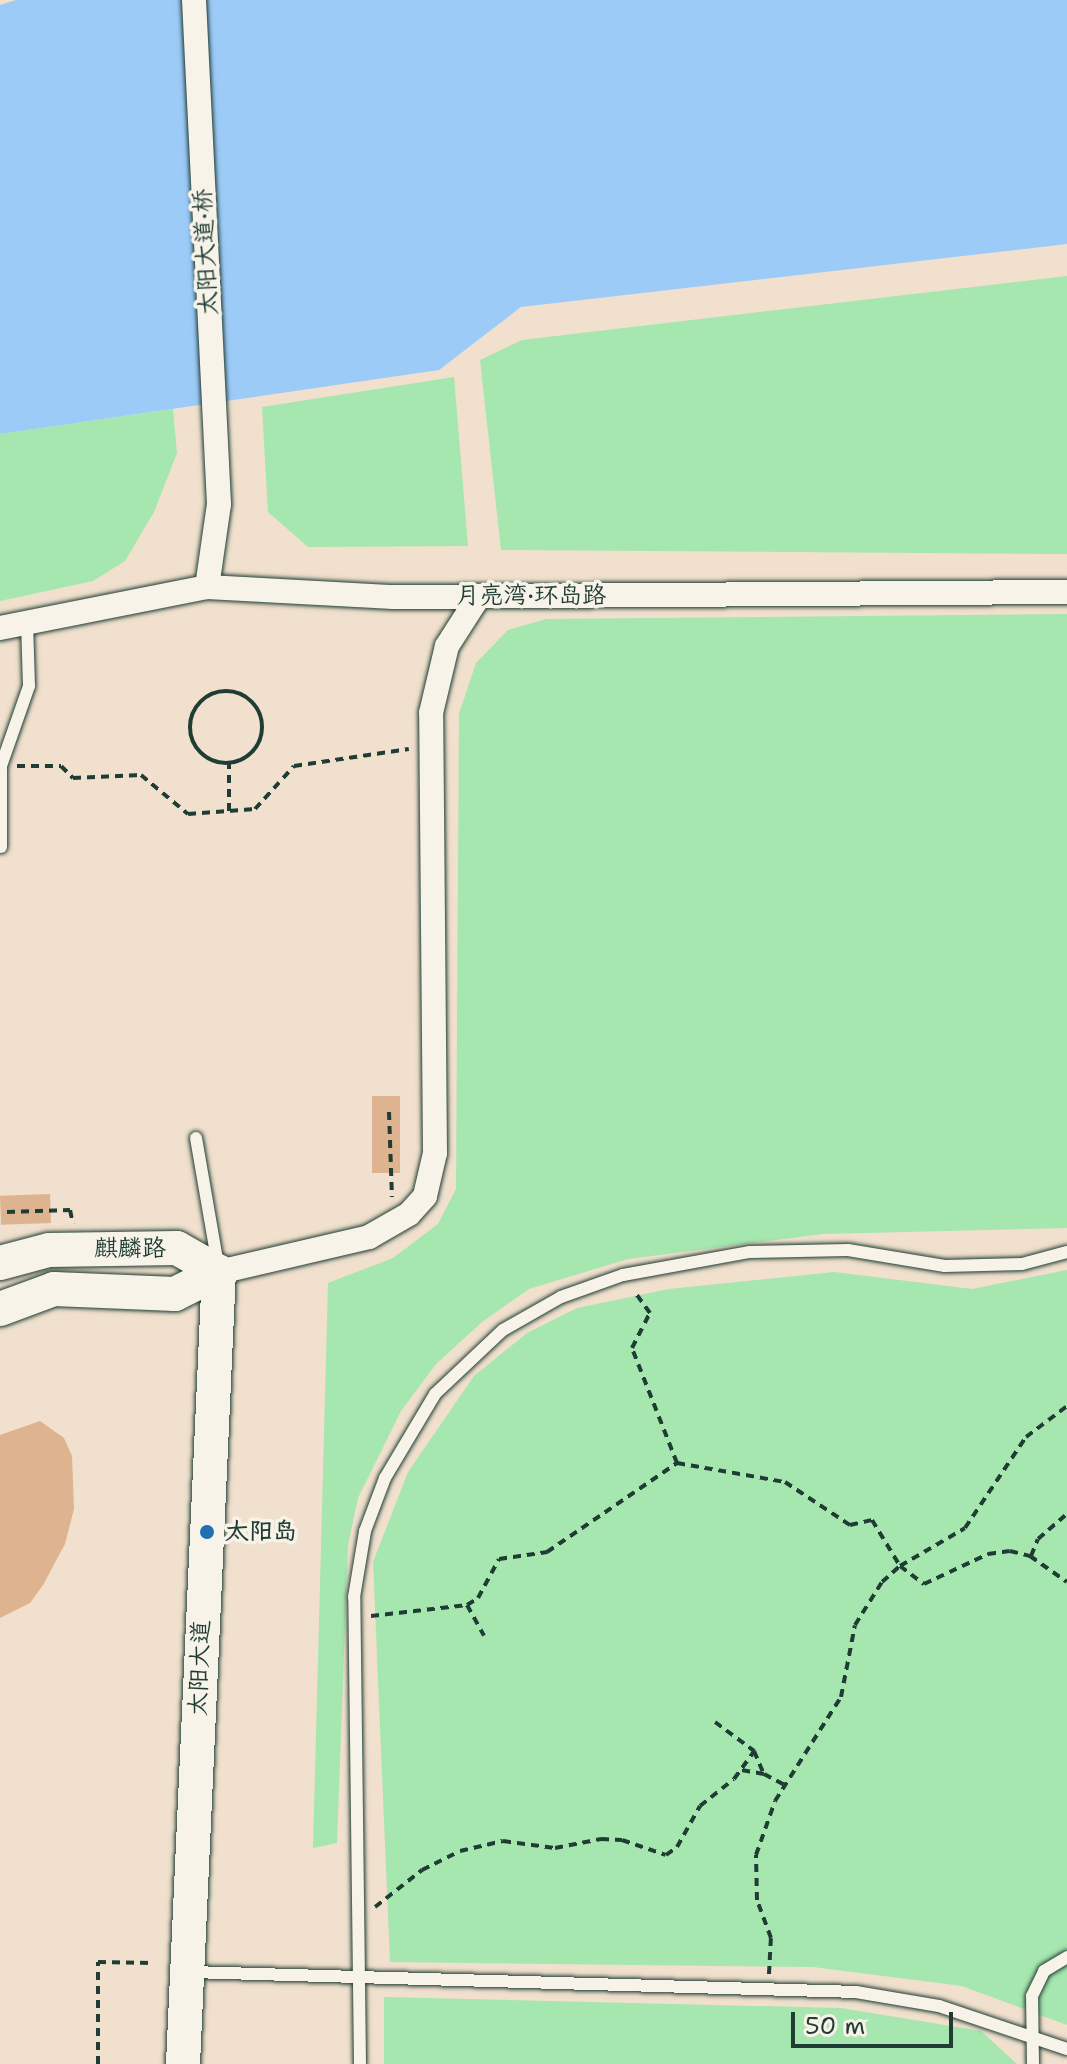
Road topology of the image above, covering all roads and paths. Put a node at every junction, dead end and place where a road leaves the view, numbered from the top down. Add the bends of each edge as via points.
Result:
1 (194, 0) edge
2 (207, 587) junction
3 (1067, 592) edge
4 (479, 596) junction
5 (27, 624) junction
6 (0, 628) edge
7 (431, 746) junction
8 (229, 764) junction
9 (1, 766) edge
10 (229, 811) junction
11 (1, 847) edge
12 (389, 1112) dead end
13 (196, 1138) dead end
14 (7, 1212) dead end
15 (392, 1227) junction
16 (78, 1249) junction
17 (1067, 1252) edge
18 (0, 1263) edge
19 (219, 1272) junction
20 (623, 1275) junction
21 (0, 1309) edge
22 (1067, 1406) edge
23 (677, 1463) junction
24 (1067, 1514) edge
25 (1030, 1556) junction
26 (900, 1566) junction
27 (1066, 1581) edge
28 (467, 1605) junction
29 (353, 1618) junction
30 (484, 1636) dead end
31 (715, 1722) dead end
32 (754, 1751) junction
33 (741, 1770) junction
34 (764, 1774) junction
35 (785, 1785) junction
36 (361, 1910) junction
37 (1067, 1957) edge
38 (153, 1963) dead end
39 (187, 1972) junction
40 (363, 1977) junction
41 (766, 1988) junction
42 (1033, 2037) junction
43 (1067, 2049) edge
44 (98, 2064) edge
45 (183, 2064) edge
46 (360, 2064) edge
47 (1033, 2064) edge

1 - 2 street, 太阳大道·桥 via 219,504
2 - 4 street, 月亮湾·环岛路
2 - 5 street, 月亮湾·环岛路
3 - 4 street, 月亮湾·环岛路
4 - 7 street via 439,669
5 - 6 street, 月亮湾·环岛路
5 - 9 lane via 29,686
7 - 10 path via 294,766 255,809
7 - 15 street via 435,1153 425,1196
8 - 8 path via 197,750 189,727 198,704 219,691 243,694 263,722 258,745
8 - 10 path
9 - 10 path via 61,766 73,778 141,775 188,814
9 - 11 lane
12 - 15 path
13 - 19 lane
14 - 16 path via 70,1210
15 - 19 street via 326,1250
16 - 18 main road, 麒麟路 via 27,1254
16 - 19 main road, 麒麟路 via 177,1248
17 - 20 lane via 1022,1264 971,1266 848,1250 750,1252
19 - 21 main road, 麒麟路 via 175,1294 54,1289
19 - 39 main road, 太阳大道
20 - 23 path via 650,1313 632,1348
20 - 29 lane via 561,1297 503,1330 435,1394 399,1450 370,1517 358,1561
22 - 26 path via 1026,1437 965,1528
23 - 26 path via 785,1482 850,1525 872,1520
23 - 28 path via 547,1552 499,1559 478,1598
24 - 25 path via 1038,1539
25 - 26 path via 988,1554 924,1584
25 - 27 path
26 - 35 path via 882,1582 855,1625 841,1697
28 - 29 path
28 - 30 path
29 - 36 lane
31 - 32 path
32 - 33 path
32 - 34 path
33 - 34 path
33 - 36 path via 700,1806 677,1847 666,1855 622,1840 555,1848 503,1841 460,1851 422,1870 379,1906
34 - 35 path
35 - 41 path via 756,1855 757,1900 771,1947
36 - 40 lane
37 - 42 lane via 1044,1971 1032,1996
38 - 44 path via 98,1962
39 - 40 lane
39 - 45 main road, 太阳大道
40 - 41 lane
40 - 46 lane
41 - 42 lane via 891,1997 939,2006
42 - 43 lane
42 - 47 lane

